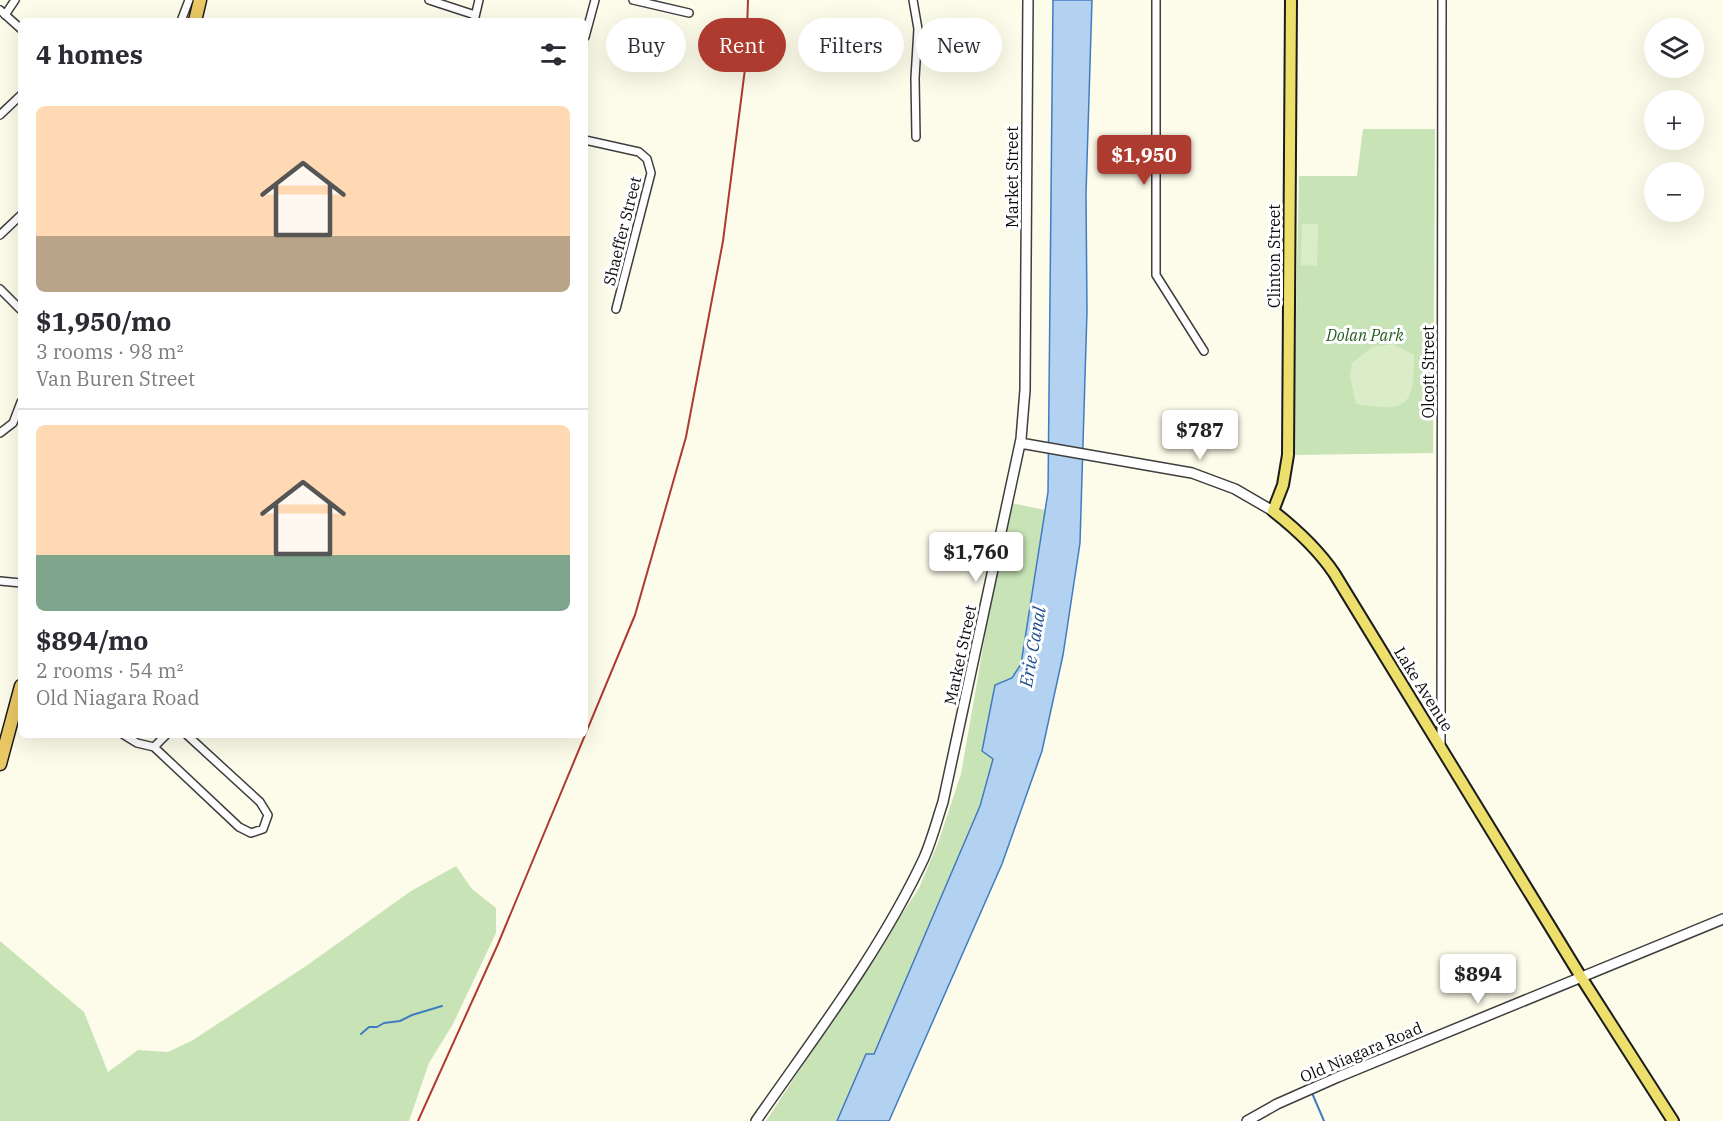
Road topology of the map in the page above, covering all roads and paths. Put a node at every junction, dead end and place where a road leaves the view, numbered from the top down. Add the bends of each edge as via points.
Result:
1 (15, 0) edge
2 (189, 0) edge
3 (200, 0) edge
4 (429, 0) edge
5 (479, 0) edge
6 (595, 0) edge
7 (633, 0) edge
8 (913, 0) edge
9 (1028, 0) edge
10 (1156, 0) edge
11 (1291, 0) edge
12 (1442, 0) edge
13 (3, 13) edge
14 (689, 13) dead end
15 (182, 18) edge
16 (196, 18) edge
17 (475, 18) edge
18 (18, 26) edge
19 (588, 26) edge
20 (18, 98) edge
21 (0, 115) edge
22 (916, 137) dead end
23 (588, 141) edge
24 (18, 218) edge
25 (0, 235) edge
26 (0, 289) edge
27 (18, 307) edge
28 (616, 309) dead end
29 (1204, 351) dead end
30 (18, 410) edge
31 (0, 433) edge
32 (1020, 443) junction
33 (1274, 511) junction
34 (0, 581) edge
35 (18, 583) edge
36 (18, 697) edge
37 (129, 738) edge
38 (163, 738) edge
39 (190, 738) edge
40 (1441, 745) junction
41 (154, 747) junction
42 (0, 764) edge
43 (1723, 919) edge
44 (1581, 976) junction
45 (756, 1121) edge
46 (1247, 1121) edge
47 (1673, 1121) edge

1 - 13 street
2 - 15 street
3 - 16 highway
4 - 17 street
5 - 17 street
6 - 19 street
7 - 14 street
8 - 22 street via 918,29
9 - 32 street, Market Street via 1025,390
10 - 29 street via 1156,275
11 - 33 main road, Clinton Street via 1288,455
12 - 40 street, Olcott Street
13 - 18 street
20 - 21 street
23 - 28 street, Shaeffer Street via 639,152 647,159 651,173
24 - 25 street
26 - 27 street
30 - 31 street via 13,423
32 - 33 street, Lake Avenue via 1192,472 1252,497
32 - 45 street, Market Street via 946,790 925,856 861,969
33 - 40 main road, Lake Avenue via 1324,559
34 - 35 street
36 - 42 highway
37 - 41 street
38 - 41 street
39 - 41 street via 260,802 268,815 263,828 251,833 239,827
40 - 44 main road, Lake Avenue
43 - 44 street, Old Niagara Road
44 - 46 street, Old Niagara Road via 1313,1088
44 - 47 main road, Lake Avenue

